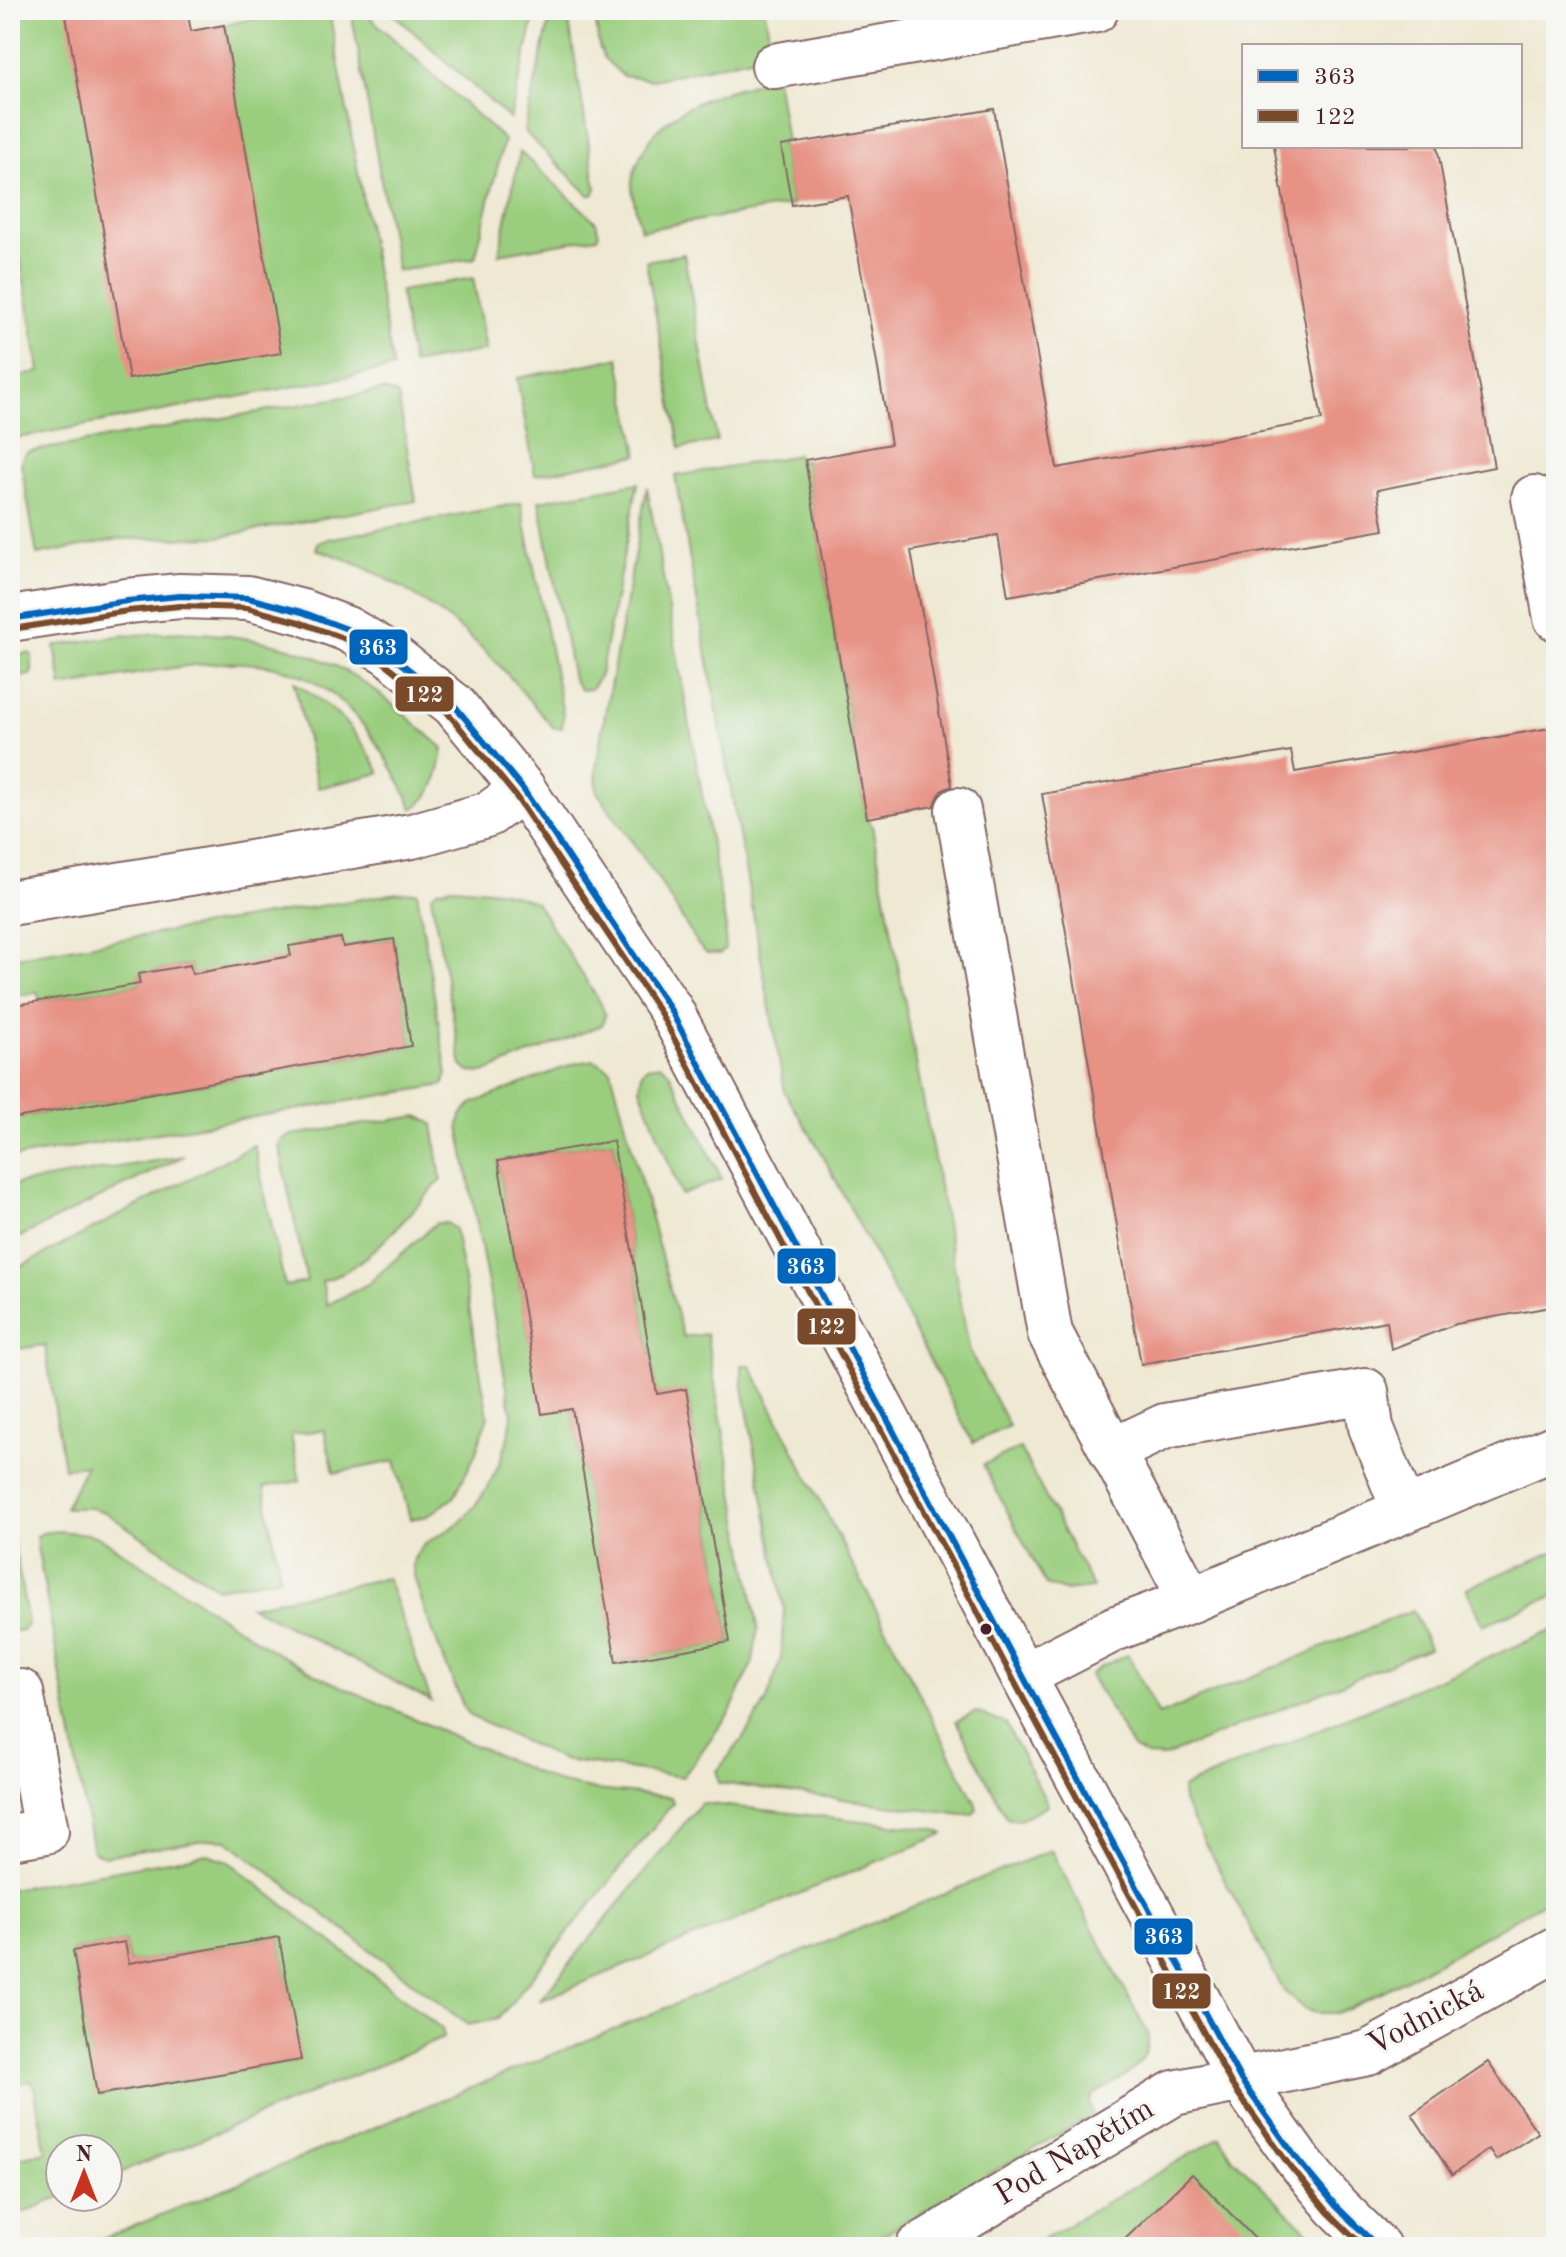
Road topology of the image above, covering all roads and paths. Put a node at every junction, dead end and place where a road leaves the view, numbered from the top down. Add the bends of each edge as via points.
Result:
1 (1096, 10) edge
2 (774, 66) dead end
3 (1534, 498) dead end
4 (1556, 618) edge
5 (10, 619) edge
6 (523, 789) junction
7 (958, 810) dead end
8 (10, 903) edge
9 (1556, 1447) edge
10 (1112, 1451) junction
11 (1404, 1510) junction
12 (1191, 1600) junction
13 (1023, 1676) junction
14 (10, 1694) edge
15 (10, 1837) edge
16 (1556, 1949) edge
17 (1241, 2080) junction
18 (918, 2247) edge
19 (1378, 2247) edge

1 - 2 street
3 - 4 street
5 - 6 street via 180,596 248,598 302,612 347,629 425,681 454,705
6 - 8 street via 489,814 412,836
6 - 13 street via 670,1009
7 - 10 street via 1050,1333
9 - 11 street
10 - 11 street via 1165,1426 1366,1391 1371,1427
10 - 12 street
11 - 12 street
12 - 13 street via 1114,1629
13 - 17 street
14 - 15 street via 21,1692 46,1831
16 - 17 street, Vodnická via 1368,2053
17 - 18 street, Pod Napětím via 1174,2093
17 - 19 street via 1336,2206

